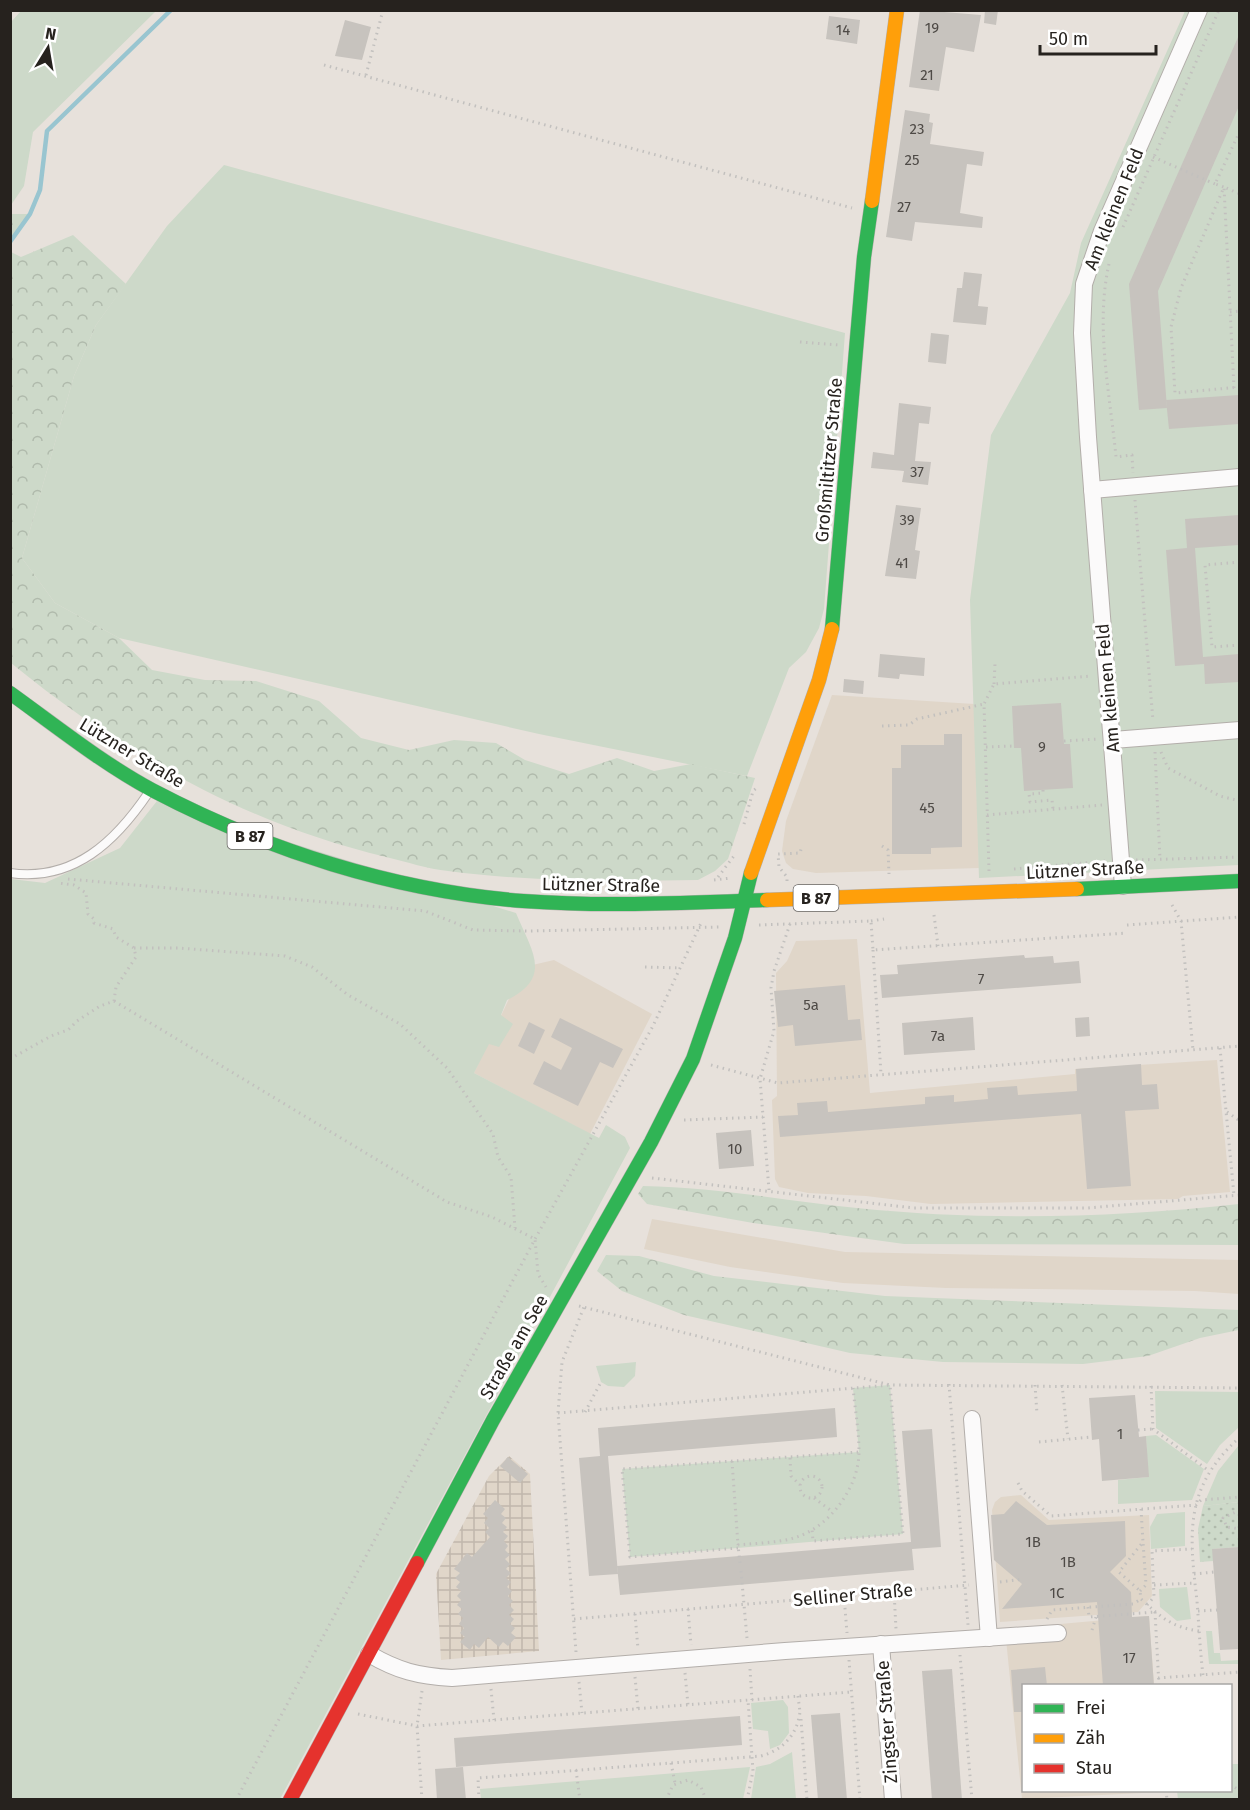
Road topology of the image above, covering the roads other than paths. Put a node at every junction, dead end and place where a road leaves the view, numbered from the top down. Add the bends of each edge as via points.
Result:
1 (897, 10) edge
2 (1199, 10) edge
3 (1239, 477) edge
4 (1092, 490) junction
5 (10, 693) edge
6 (1239, 730) edge
7 (1113, 739) junction
8 (151, 789) junction
9 (10, 873) edge
10 (1239, 881) edge
11 (1124, 886) junction
12 (744, 901) junction
13 (972, 1419) dead end
14 (1052, 1628) road end
15 (989, 1638) junction
16 (889, 1643) junction
17 (369, 1654) junction
18 (290, 1800) edge
19 (893, 1800) edge

1 - 12 main road, Großmiltitzer Straße via 870,211 829,648 755,854
2 - 4 street, Am kleinen Feld via 1101,231 1084,284 1082,333
3 - 4 street
4 - 7 street, Am kleinen Feld
5 - 8 main road, Lützner Straße / B 87
6 - 7 street
7 - 11 street, Am kleinen Feld
8 - 9 lane via 130,820 105,846 68,867 30,876
8 - 12 main road, Lützner Straße / B 87 via 274,844 339,867 427,887 568,905
10 - 11 main road, Lützner Straße / B 87
11 - 12 main road, Lützner Straße / B 87
12 - 17 main road, Straße am See via 693,1059 632,1176 493,1420
13 - 15 street
14 - 15 street
15 - 16 street
16 - 17 street via 424,1677 395,1669
16 - 19 street, Zingster Straße
17 - 18 main road, Straße am See

